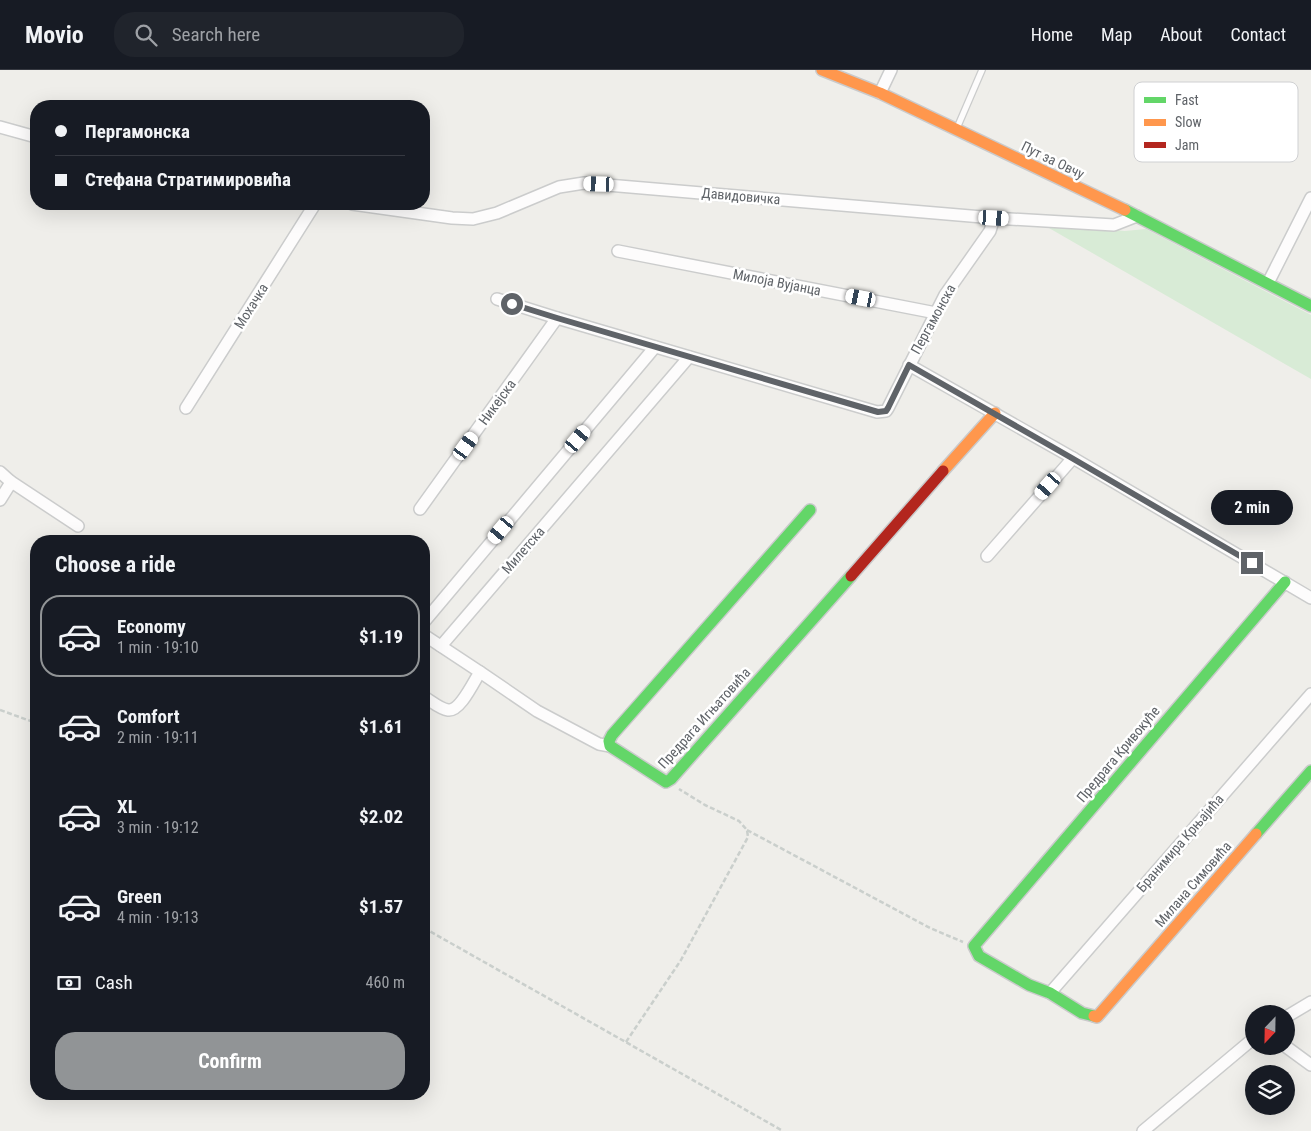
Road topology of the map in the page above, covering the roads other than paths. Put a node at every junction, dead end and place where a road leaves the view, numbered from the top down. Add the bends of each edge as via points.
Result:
1 (822, 70) edge
2 (891, 70) edge
3 (982, 70) edge
4 (880, 93) junction
5 (0, 128) edge
6 (956, 130) junction
7 (30, 136) edge
8 (1311, 198) edge
9 (312, 210) edge
10 (394, 210) edge
11 (1136, 216) junction
12 (994, 218) junction
13 (618, 251) dead end
14 (1268, 283) junction
15 (497, 299) dead end
16 (1311, 306) edge
17 (936, 313) junction
18 (557, 318) junction
19 (655, 347) junction
20 (689, 357) junction
21 (909, 365) junction
22 (186, 408) dead end
23 (995, 413) junction
24 (1073, 458) junction
25 (0, 472) edge
26 (10, 481) junction
27 (0, 500) edge
28 (420, 509) dead end
29 (810, 510) dead end
30 (78, 526) dead end
31 (987, 556) dead end
32 (1285, 582) junction
33 (1311, 598) edge
34 (430, 615) edge
35 (430, 639) edge
36 (441, 646) junction
37 (480, 672) junction
38 (1311, 694) edge
39 (430, 701) edge
40 (610, 746) junction
41 (1311, 772) edge
42 (1050, 993) junction
43 (1311, 1002) edge
44 (1295, 1012) edge
45 (1245, 1046) edge
46 (1295, 1053) edge
47 (1311, 1065) edge
48 (1143, 1131) edge

1 - 4 street, Пут за Овчу
2 - 4 street
3 - 6 lane
4 - 6 street, Пут за Овчу
5 - 7 street
6 - 11 street, Пут за Овчу
8 - 14 street
9 - 22 street, Мохачка
10 - 12 street, Давидовичка via 473,219 497,213 559,187 584,183
11 - 12 street, Давидовичка via 1114,225
11 - 14 street, Пут за Овчу
12 - 17 street, Пергамонска via 990,231 951,285
13 - 17 street, Милоја Вујанца
14 - 16 street, Пут за Овчу
15 - 18 street, Пергамонска
17 - 21 street, Пергамонска
18 - 19 street, Пергамонска
18 - 28 street, Никејска
19 - 20 street, Пергамонска
19 - 34 street
20 - 21 street, Пергамонска via 878,412 888,408
20 - 36 street, Милетска
21 - 23 street
23 - 24 street
23 - 40 street, Предрага Игњатовића via 671,779 666,782
24 - 31 street
24 - 32 street
25 - 26 street
26 - 27 street
26 - 30 street
29 - 40 street via 612,735
32 - 33 street
32 - 42 street, Предрага Кривокуће via 974,946 978,956
35 - 36 street
36 - 37 street
37 - 39 street via 462,703 452,711
37 - 40 street via 537,711 599,744
38 - 42 street, Бранимира Крњајића
41 - 42 street, Милана Симовића via 1097,1017 1082,1013
43 - 44 street
45 - 48 street
46 - 47 street

